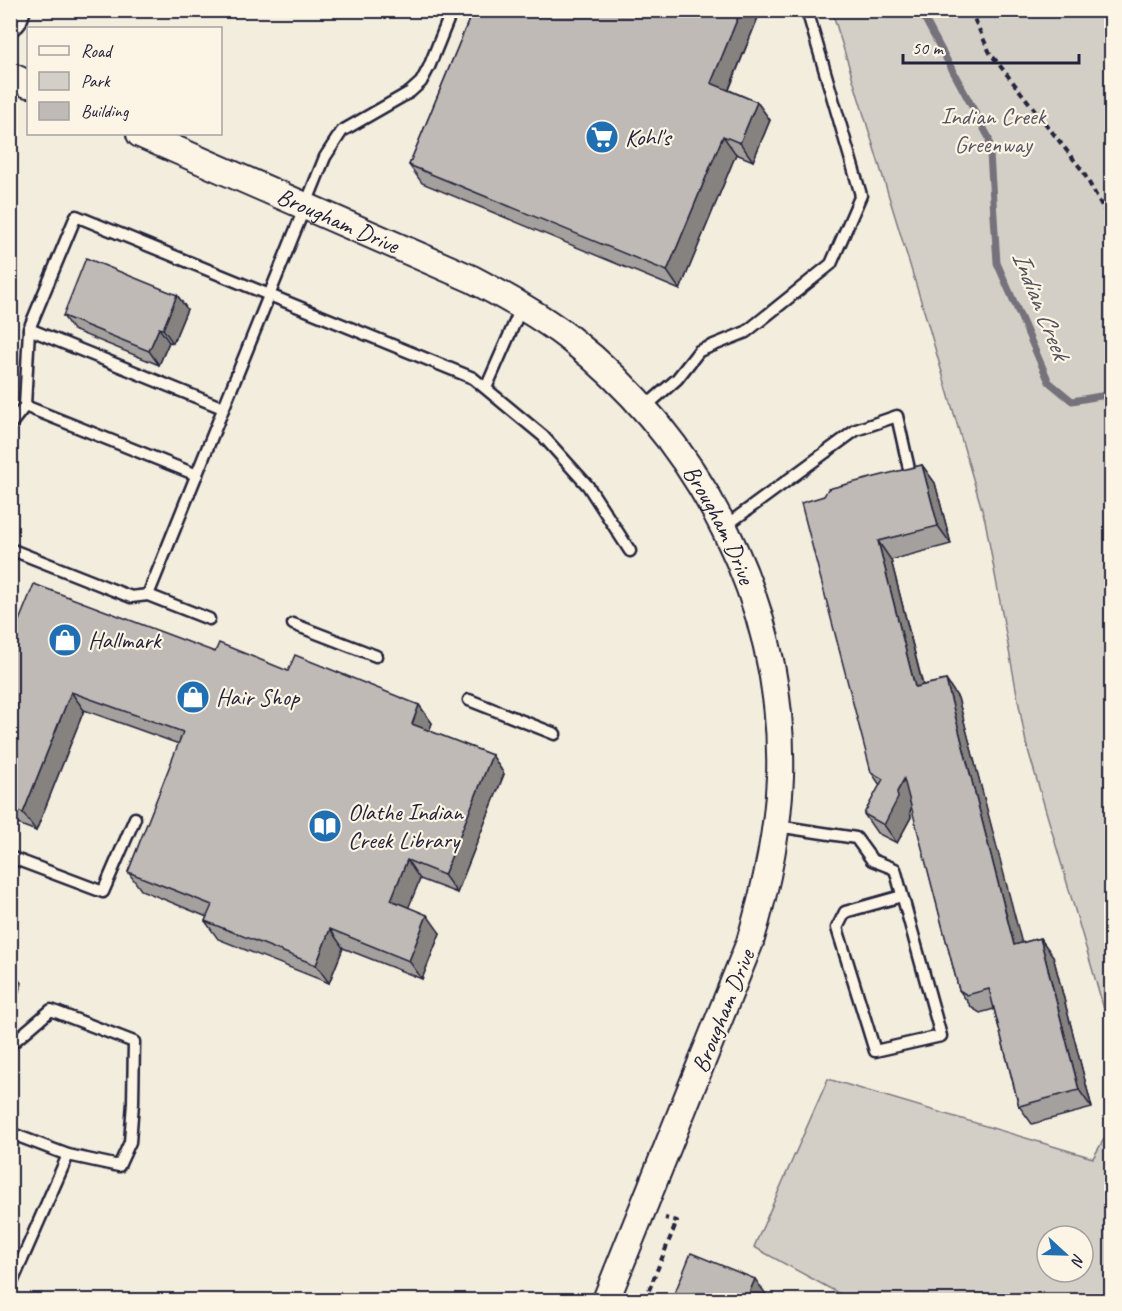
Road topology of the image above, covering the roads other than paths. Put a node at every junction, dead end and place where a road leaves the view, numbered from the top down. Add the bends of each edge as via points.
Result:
1 (13, 10) edge
2 (452, 10) edge
3 (807, 10) edge
4 (10, 18) edge
5 (10, 76) edge
6 (27, 84) edge
7 (142, 135) edge
8 (304, 207) junction
9 (269, 295) junction
10 (522, 306) junction
11 (29, 330) junction
12 (486, 388) junction
13 (25, 406) junction
14 (223, 408) junction
15 (644, 408) junction
16 (10, 425) edge
17 (909, 470) edge
18 (197, 475) junction
19 (724, 526) junction
20 (10, 549) edge
21 (630, 551) dead end
22 (148, 595) junction
23 (209, 619) dead end
24 (293, 624) dead end
25 (376, 656) dead end
26 (469, 700) dead end
27 (555, 734) dead end
28 (135, 818) dead end
29 (776, 826) junction
30 (10, 857) edge
31 (902, 896) junction
32 (10, 1045) edge
33 (10, 1133) edge
34 (68, 1155) junction
35 (10, 1287) edge
36 (606, 1300) edge

1 - 4 main road
2 - 8 lane via 421,81 410,92 342,131 325,157
3 - 15 lane via 861,195 831,264 746,332 699,351 677,379
5 - 6 street
7 - 8 street, Brougham Drive
8 - 9 lane
8 - 10 street, Brougham Drive via 472,279
9 - 11 lane via 76,216
9 - 12 lane via 473,378
9 - 14 lane
10 - 12 lane
10 - 15 street, Brougham Drive via 568,337
11 - 13 lane
11 - 14 lane
12 - 21 lane via 543,436 588,486
13 - 16 lane
13 - 18 lane
14 - 18 lane
15 - 19 street, Brougham Drive via 668,436
17 - 19 lane via 897,416 856,430
18 - 22 lane
19 - 29 street, Brougham Drive via 749,583 771,664 779,720
20 - 22 lane via 130,597
22 - 23 lane
24 - 25 lane
26 - 27 lane
28 - 30 lane via 103,892
29 - 31 lane via 856,838 872,860 895,869
29 - 36 street, Brougham Drive via 766,888 750,942
31 - 31 lane via 941,1035 875,1051 837,928 845,912
32 - 34 lane via 51,1010 135,1042 130,1142 118,1166
33 - 34 lane
34 - 35 lane

